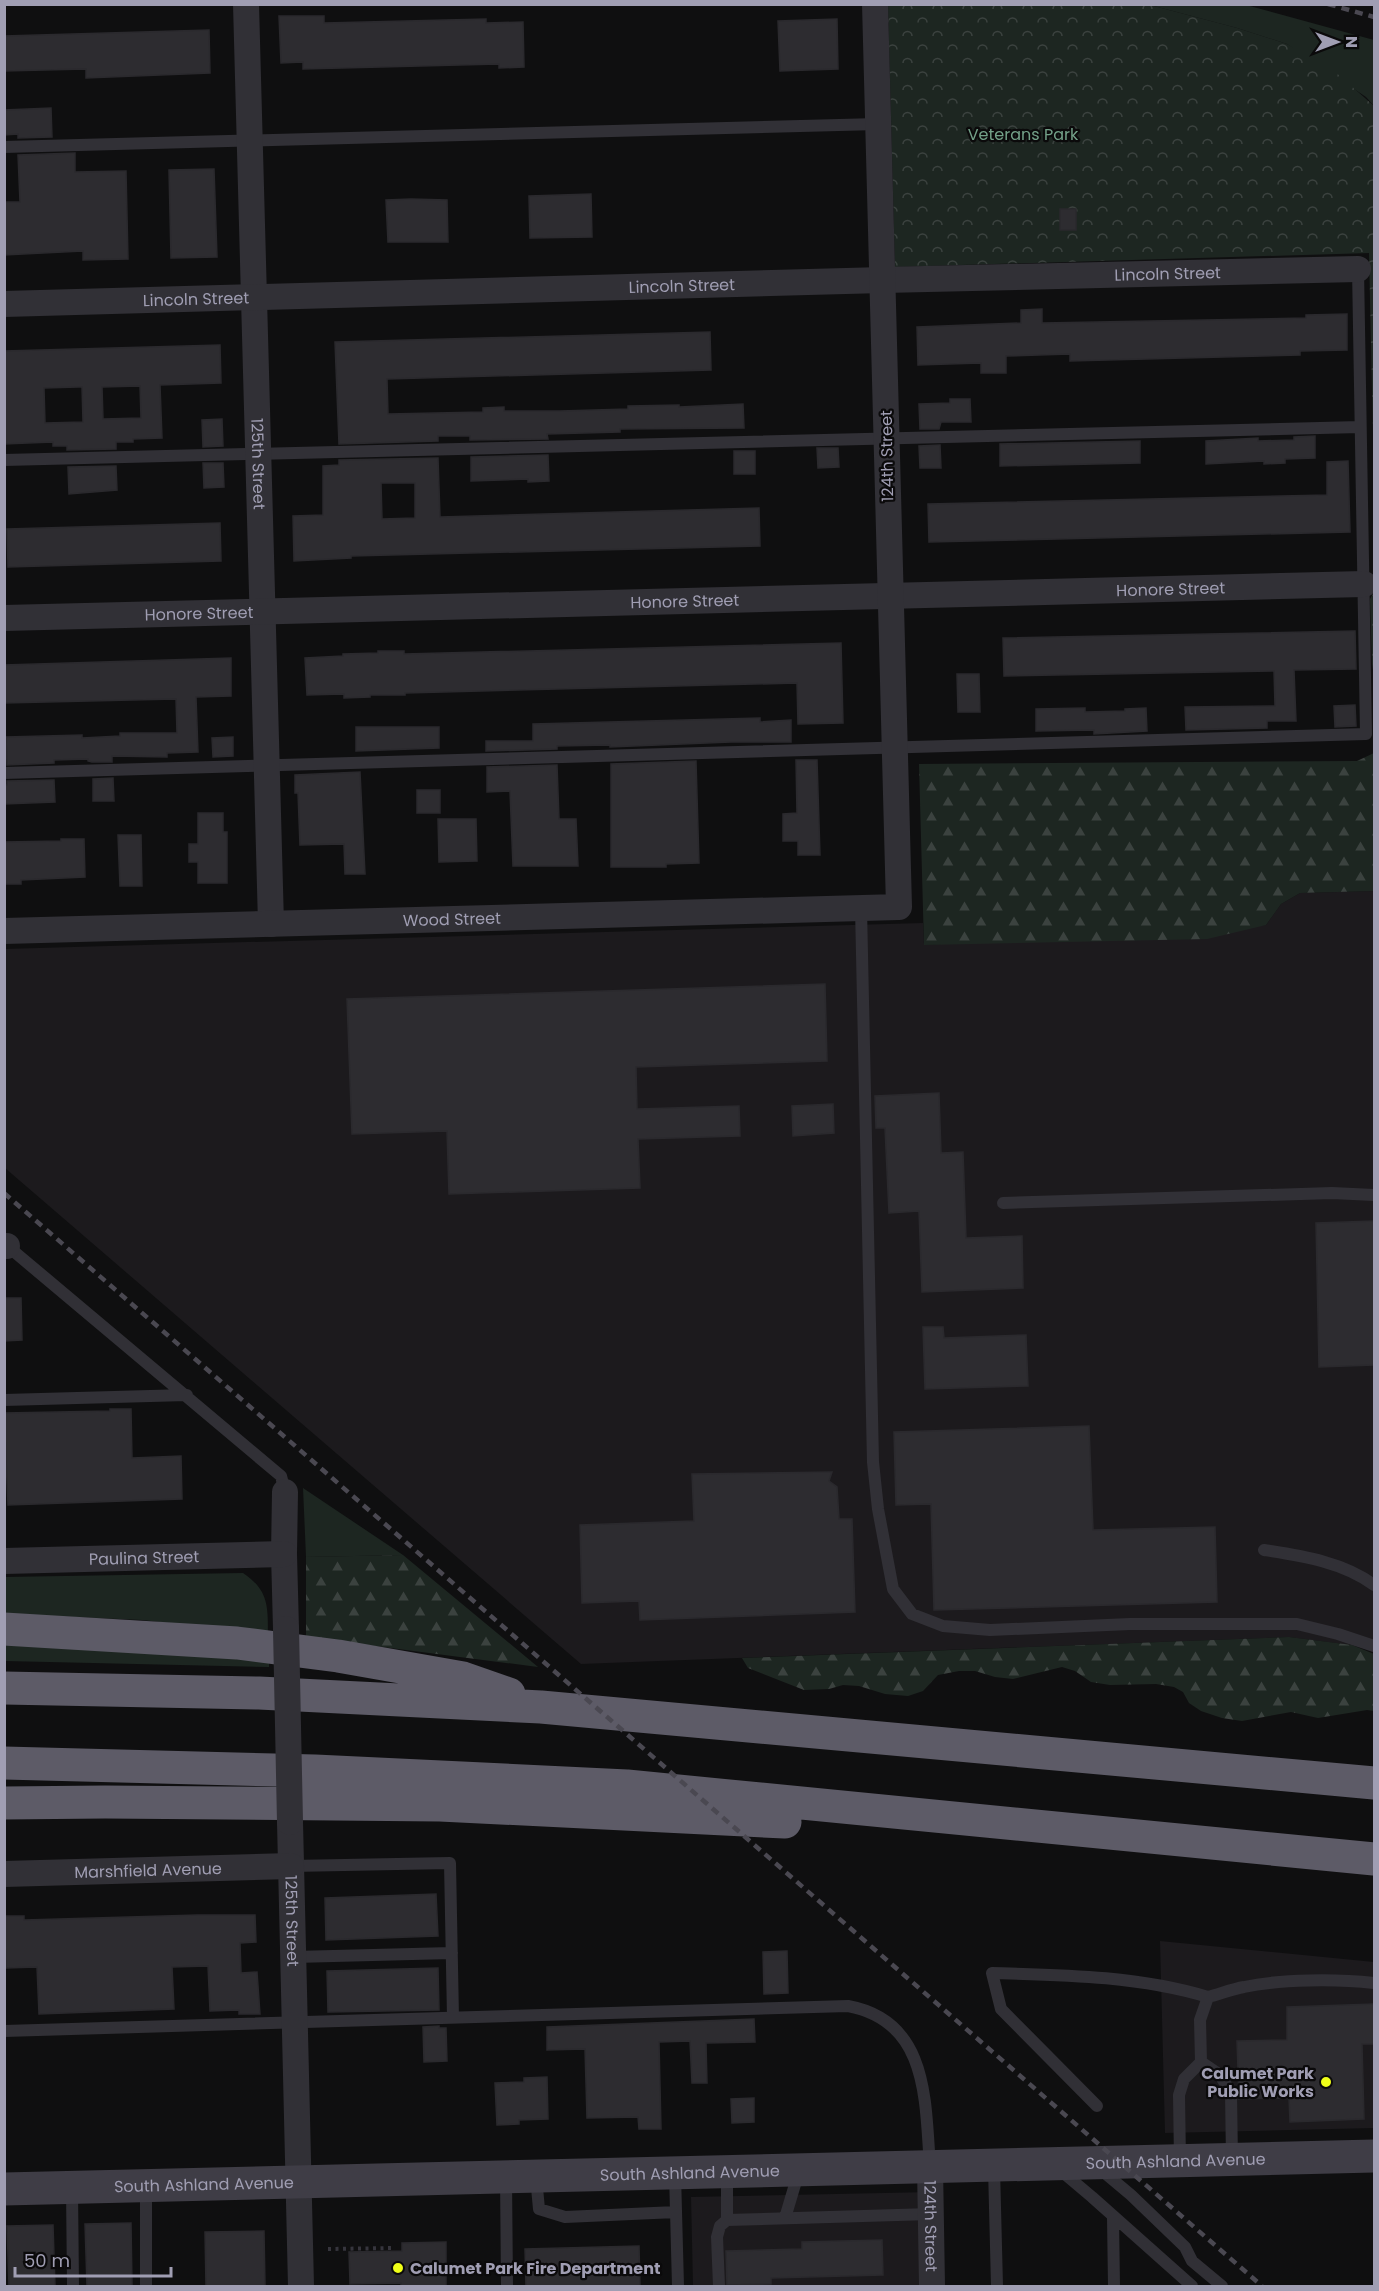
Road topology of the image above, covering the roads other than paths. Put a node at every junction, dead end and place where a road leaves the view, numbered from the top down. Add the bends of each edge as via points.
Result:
1 (246, 4) edge
2 (875, 4) edge
3 (879, 124) junction
4 (250, 140) junction
5 (4, 147) edge
6 (1358, 269) joint
7 (883, 280) junction
8 (254, 297) junction
9 (4, 304) edge
10 (1360, 427) junction
11 (887, 439) junction
12 (258, 454) junction
13 (4, 460) edge
14 (1364, 584) junction
15 (891, 595) junction
16 (262, 611) junction
17 (4, 618) edge
18 (895, 747) junction
19 (267, 765) junction
20 (4, 773) edge
21 (899, 907) joint
22 (861, 908) junction
23 (271, 924) junction
24 (4, 931) edge
25 (1374, 1195) edge
26 (1003, 1203) dead end
27 (5, 1245) edge
28 (187, 1395) junction
29 (4, 1400) edge
30 (285, 1492) joint
31 (1264, 1550) dead end
32 (284, 1554) junction
33 (4, 1561) edge
34 (1374, 1585) edge
35 (4, 1629) edge
36 (1374, 1646) edge
37 (4, 1688) edge
38 (541, 1707) junction
39 (4, 1763) edge
40 (1374, 1783) edge
41 (4, 1803) edge
42 (1015, 1822) junction
43 (1374, 1859) edge
44 (291, 1866) junction
45 (4, 1874) edge
46 (452, 1953) junction
47 (294, 1957) junction
48 (1374, 1983) edge
49 (1208, 1997) junction
50 (453, 2018) junction
51 (295, 2023) junction
52 (4, 2031) edge
53 (1201, 2062) junction
54 (1097, 2106) dead end
55 (1374, 2156) edge
56 (1232, 2160) junction
57 (1180, 2161) junction
58 (1093, 2163) junction
59 (1052, 2164) junction
60 (994, 2165) junction
61 (930, 2166) junction
62 (800, 2169) junction
63 (727, 2171) junction
64 (675, 2172) junction
65 (521, 2176) junction
66 (298, 2181) junction
67 (146, 2185) junction
68 (72, 2187) junction
69 (4, 2189) edge
70 (676, 2212) junction
71 (931, 2214) junction
72 (785, 2218) junction
73 (1113, 2218) junction
74 (727, 2220) junction
75 (73, 2286) edge
76 (146, 2286) edge
77 (301, 2286) edge
78 (507, 2286) edge
79 (678, 2286) edge
80 (719, 2286) edge
81 (933, 2286) edge
82 (997, 2286) edge
83 (1114, 2286) edge
84 (1192, 2286) edge
85 (1222, 2286) edge

1 - 4 street, 125th Street
2 - 3 street, 124th Street
3 - 4 lane
3 - 7 street, 124th Street
4 - 5 lane
4 - 8 street, 125th Street
6 - 7 street, Lincoln Street
6 - 10 lane
7 - 8 street, Lincoln Street
7 - 11 street, 124th Street
8 - 9 street, Lincoln Street
8 - 12 street, 125th Street
10 - 11 lane
10 - 14 lane
11 - 12 lane
11 - 15 street, 124th Street
12 - 13 lane
12 - 16 street, 125th Street
14 - 15 street, Honore Street
14 - 18 lane via 1366,734
15 - 16 street, Honore Street
15 - 18 street, 124th Street
16 - 17 street, Honore Street
16 - 19 street, 125th Street
18 - 19 lane
18 - 21 street, 124th Street
19 - 20 lane
19 - 23 street, 125th Street
21 - 22 street, Wood Street
22 - 23 street, Wood Street
22 - 36 lane via 873,1462 893,1589 912,1614 943,1626 990,1630 1130,1624 1297,1624
23 - 24 street, Wood Street
25 - 26 lane via 1321,1193
27 - 28 lane
28 - 29 lane
28 - 30 lane via 281,1476
30 - 32 street, 125th Street
31 - 34 lane via 1310,1558 1362,1575
32 - 33 street, Paulina Street
32 - 44 street, 125th Street, bridge
35 - 38 highway via 237,1643 338,1656 463,1678
37 - 38 highway via 259,1693
38 - 40 highway
39 - 42 highway via 303,1771 627,1786
41 - 42 highway via 440,1805 801,1823
42 - 43 highway
44 - 45 street, Marshfield Avenue
44 - 46 lane via 450,1863
44 - 47 street, 125th Street
46 - 47 lane
46 - 50 lane
47 - 51 street, 125th Street
48 - 49 lane via 1288,1982 1245,1986
49 - 53 lane via 1200,2020
49 - 54 lane via 1136,1981 992,1973 1001,2009
50 - 51 lane
50 - 61 lane via 848,2006 867,2010 901,2036 921,2072
51 - 52 lane
51 - 66 street, 125th Street
53 - 56 lane via 1220,2075 1231,2093
53 - 57 lane via 1184,2079 1179,2095
55 - 56 main road, South Ashland Avenue
56 - 57 main road, South Ashland Avenue
57 - 58 main road, South Ashland Avenue
58 - 59 main road, South Ashland Avenue
58 - 85 lane via 1131,2195 1185,2247 1192,2261
59 - 60 main road, South Ashland Avenue
59 - 73 lane
60 - 61 main road, South Ashland Avenue
60 - 82 lane
61 - 62 main road, South Ashland Avenue
61 - 71 street, 124th Street
62 - 63 main road, South Ashland Avenue
62 - 72 lane
63 - 64 main road, South Ashland Avenue
63 - 74 lane
64 - 65 main road, South Ashland Avenue
64 - 70 lane
65 - 66 main road, South Ashland Avenue
65 - 70 lane via 539,2209 566,2217
65 - 78 lane
66 - 67 main road, South Ashland Avenue
66 - 77 street, 125th Street
67 - 68 main road, South Ashland Avenue
67 - 76 lane
68 - 69 main road, South Ashland Avenue
68 - 75 lane
70 - 79 lane
71 - 72 lane
71 - 81 street, 124th Street
72 - 74 lane
73 - 83 lane
73 - 84 lane
74 - 80 lane via 717,2236

